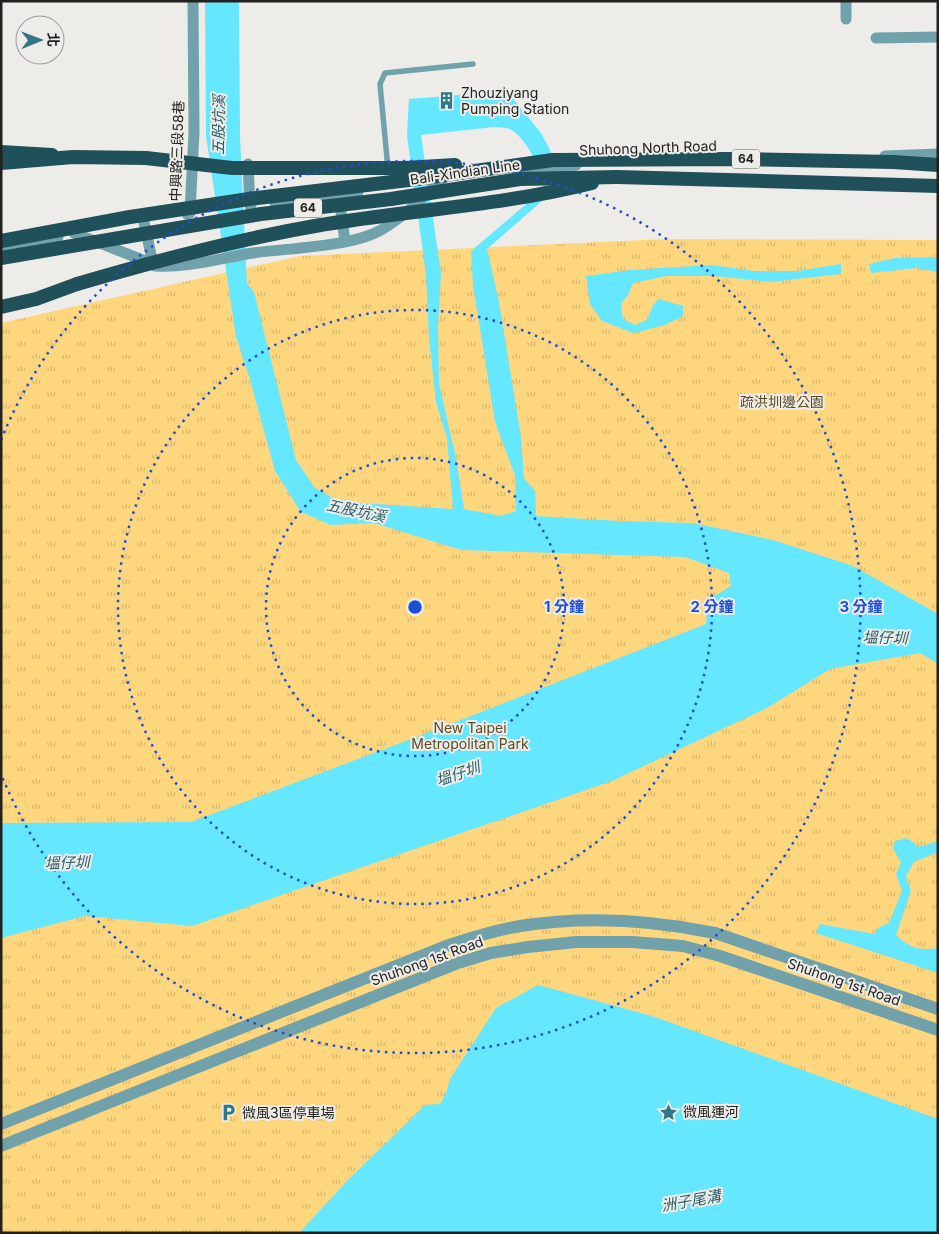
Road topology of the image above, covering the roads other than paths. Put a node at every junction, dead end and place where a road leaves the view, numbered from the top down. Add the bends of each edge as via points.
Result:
1 (193, 1) edge
2 (846, 1) edge
3 (846, 19) dead end
4 (938, 37) edge
5 (876, 38) dead end
6 (473, 64) dead end
7 (1, 152) edge
8 (938, 154) edge
9 (73, 157) junction
10 (553, 160) junction
11 (1, 163) edge
12 (248, 164) dead end
13 (938, 165) edge
14 (617, 177) junction
15 (444, 179) junction
16 (390, 186) junction
17 (938, 186) edge
18 (339, 196) junction
19 (395, 220) junction
20 (144, 222) junction
21 (74, 233) junction
22 (1, 241) edge
23 (345, 241) junction
24 (1, 250) edge
25 (1, 258) edge
26 (153, 264) junction
27 (77, 284) junction
28 (1, 298) edge
29 (1, 307) edge
30 (938, 1009) edge
31 (938, 1030) edge
32 (1, 1124) edge
33 (1, 1146) edge

1 - 20 street, 中興路三段58巷 via 194,132 190,213
2 - 3 street
4 - 5 street
6 - 16 lane via 386,73 380,84
7 - 9 highway, bridge
8 - 15 street, Shuhong North Road via 604,163
9 - 10 highway, bridge via 146,158 232,168 300,169 405,168
9 - 11 highway, bridge
10 - 13 highway, Bali-Xindian Line / 64, bridge via 742,159
10 - 22 highway, Bali-Xindian Line / 64, bridge via 249,199
12 - 18 street, Shuhong North Road via 250,206
14 - 17 highway, Bali-Xindian Line / 64
14 - 25 highway, Bali-Xindian Line / 64, bridge via 520,179 391,199 261,214
14 - 27 highway, bridge via 520,199 316,226 168,258
15 - 16 street, Shuhong North Road
15 - 19 street
16 - 18 street, Shuhong North Road
16 - 19 street
18 - 23 street
19 - 23 street via 380,231
20 - 21 street, 中興路三段58巷
20 - 26 street
21 - 24 street, 中興路三段58巷
21 - 26 street
23 - 26 street via 189,265
27 - 28 highway
27 - 29 highway
30 - 32 street, Shuhong 1st Road via 715,933 660,923 597,921 520,926 446,946
31 - 33 street, Shuhong 1st Road via 683,946 576,942 528,947 458,963

